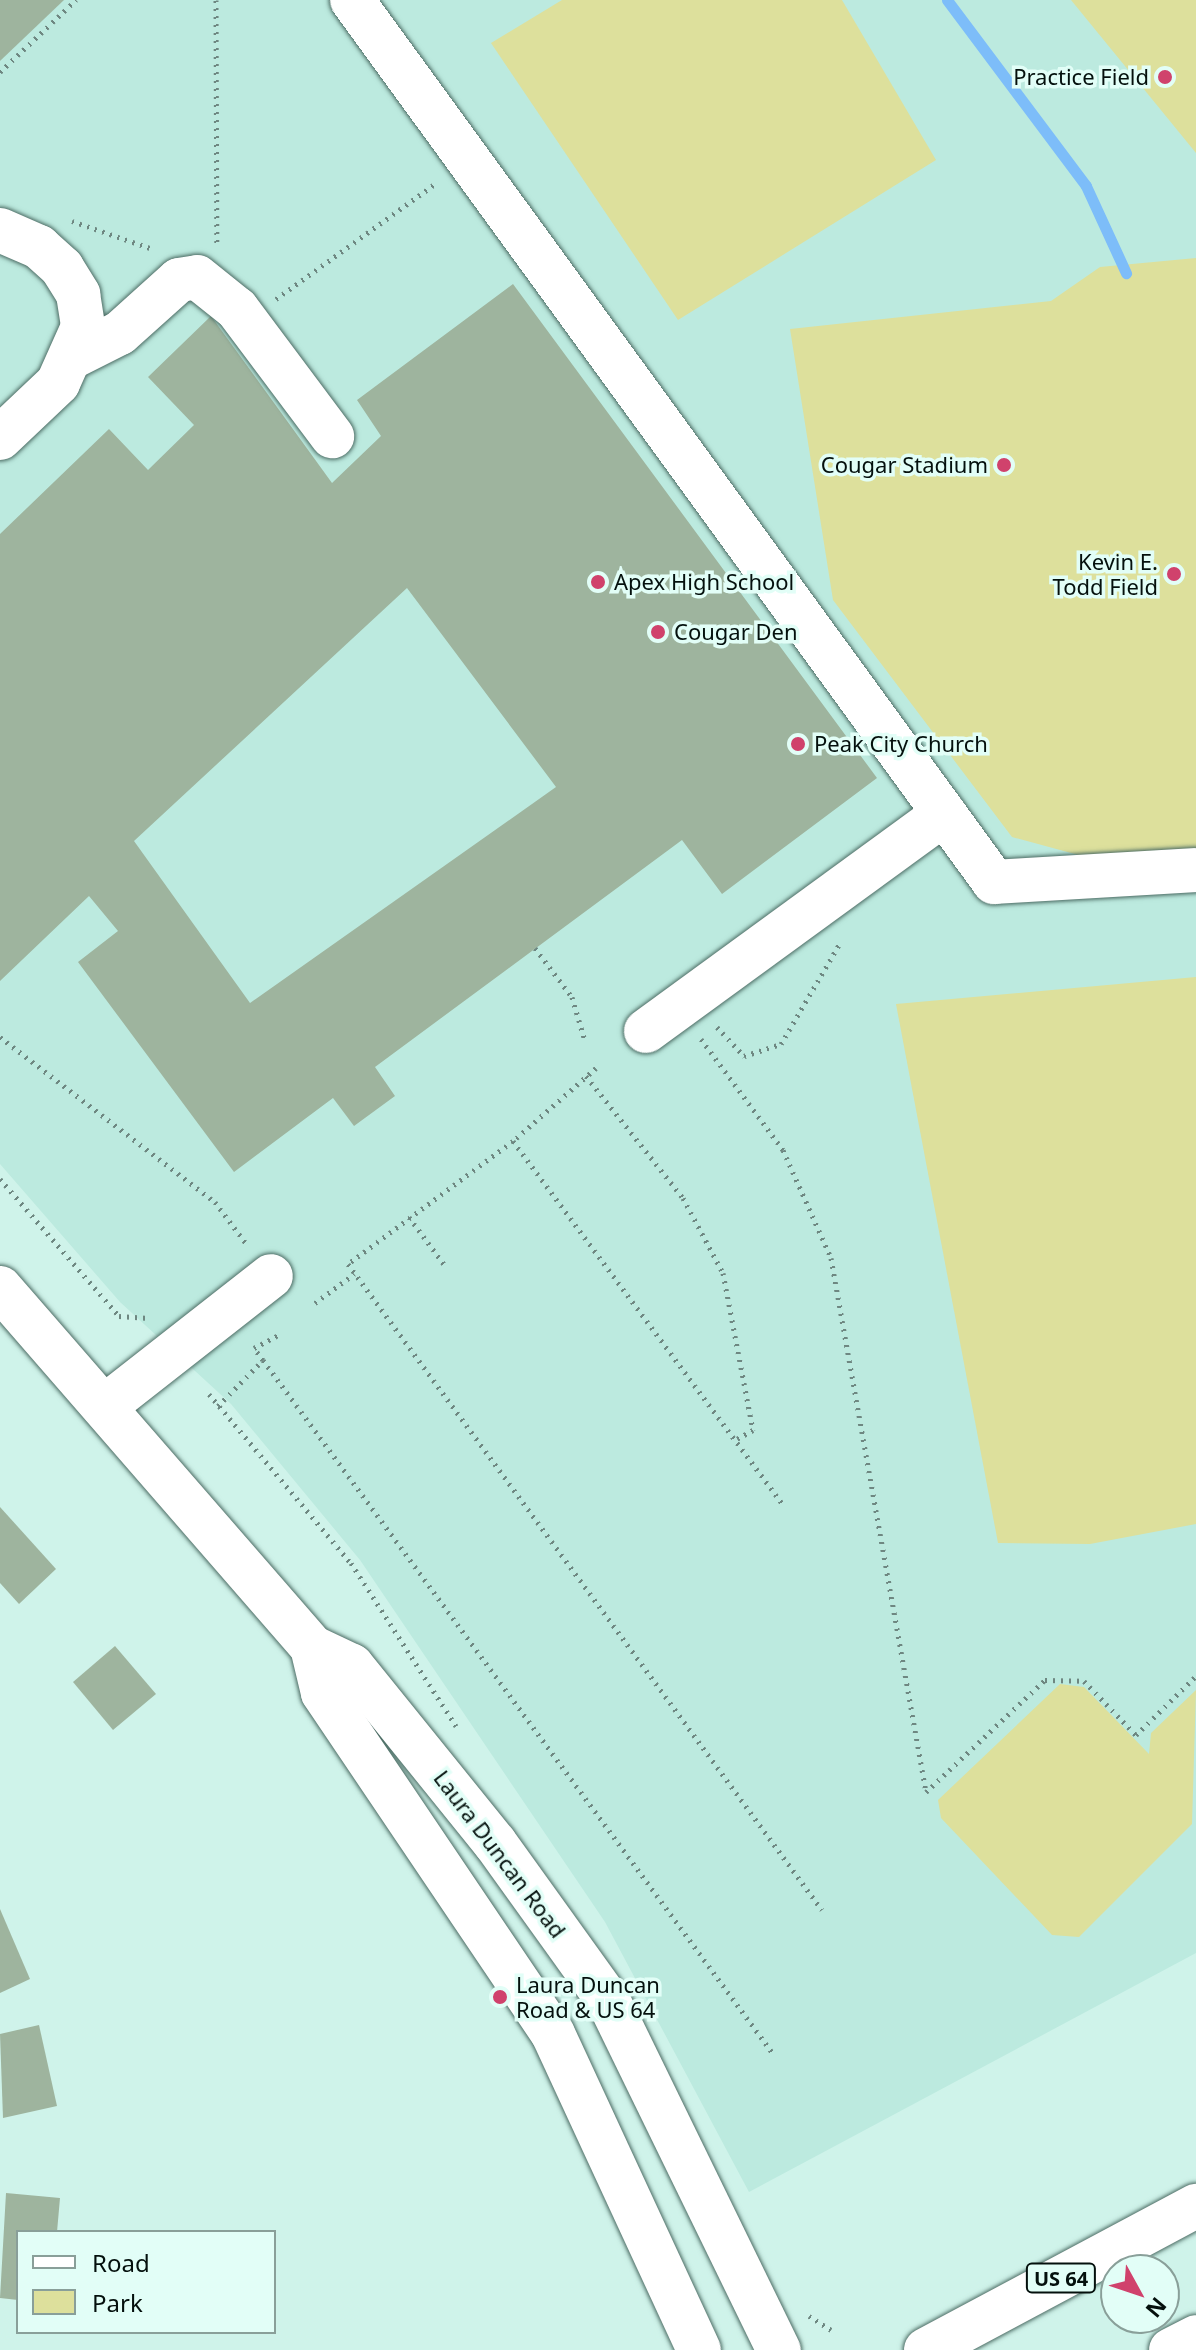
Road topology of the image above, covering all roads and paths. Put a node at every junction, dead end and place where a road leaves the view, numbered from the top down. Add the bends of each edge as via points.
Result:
1 (76, 0) edge
2 (216, 0) edge
3 (352, 0) edge
4 (0, 72) edge
5 (470, 158) junction
6 (62, 217) dead end
7 (0, 230) edge
8 (207, 282) junction
9 (246, 321) junction
10 (74, 356) junction
11 (332, 436) dead end
12 (0, 438) edge
13 (944, 814) junction
14 (1196, 870) edge
15 (846, 937) dead end
16 (535, 948) dead end
17 (673, 1013) junction
18 (0, 1037) edge
19 (585, 1041) dead end
20 (596, 1068) dead end
21 (586, 1076) junction
22 (513, 1141) junction
23 (0, 1179) edge
24 (409, 1217) junction
25 (446, 1267) dead end
26 (354, 1274) junction
27 (271, 1276) joint
28 (0, 1288) edge
29 (315, 1303) dead end
30 (149, 1318) dead end
31 (280, 1334) dead end
32 (263, 1360) junction
33 (218, 1406) dead end
34 (104, 1407) junction
35 (737, 1439) junction
36 (783, 1505) dead end
37 (312, 1647) junction
38 (1196, 1676) edge
39 (389, 1783) junction
40 (463, 1803) junction
41 (822, 1910) dead end
42 (774, 2055) dead end
43 (1196, 2206) edge
44 (1196, 2337) edge
45 (699, 2350) edge
46 (779, 2350) edge
47 (926, 2350) edge
48 (1171, 2350) edge

1 - 4 path
2 - 8 path
3 - 5 main road
5 - 9 path
5 - 13 main road
6 - 8 path via 178,258
7 - 10 main road via 39,247 78,294 83,327
8 - 9 main road
8 - 10 main road via 179,280 120,333
9 - 11 main road
10 - 12 main road via 58,383
13 - 14 main road via 994,882
13 - 17 main road
15 - 17 path via 781,1044 763,1055 744,1056
16 - 19 path via 572,997
17 - 38 path via 783,1150 831,1258 926,1792 1045,1680 1084,1681 1136,1735
18 - 27 path via 215,1202
20 - 21 path
21 - 22 path
21 - 35 path via 683,1198 723,1273 753,1430
22 - 24 path
22 - 35 path
23 - 30 path via 119,1316
24 - 25 path
24 - 26 path via 348,1264
26 - 29 path
26 - 41 path
27 - 34 main road
28 - 34 main road, Laura Duncan Road
31 - 32 path via 254,1348
32 - 33 path
32 - 42 path
34 - 37 main road, Laura Duncan Road
35 - 36 path
37 - 39 main road, Laura Duncan Road via 323,1693
37 - 40 main road, Laura Duncan Road via 352,1666
39 - 40 main road via 432,1786
39 - 45 main road, Laura Duncan Road via 553,2034
40 - 46 main road, Laura Duncan Road via 608,2000
43 - 47 main road, US 64
44 - 48 main road

